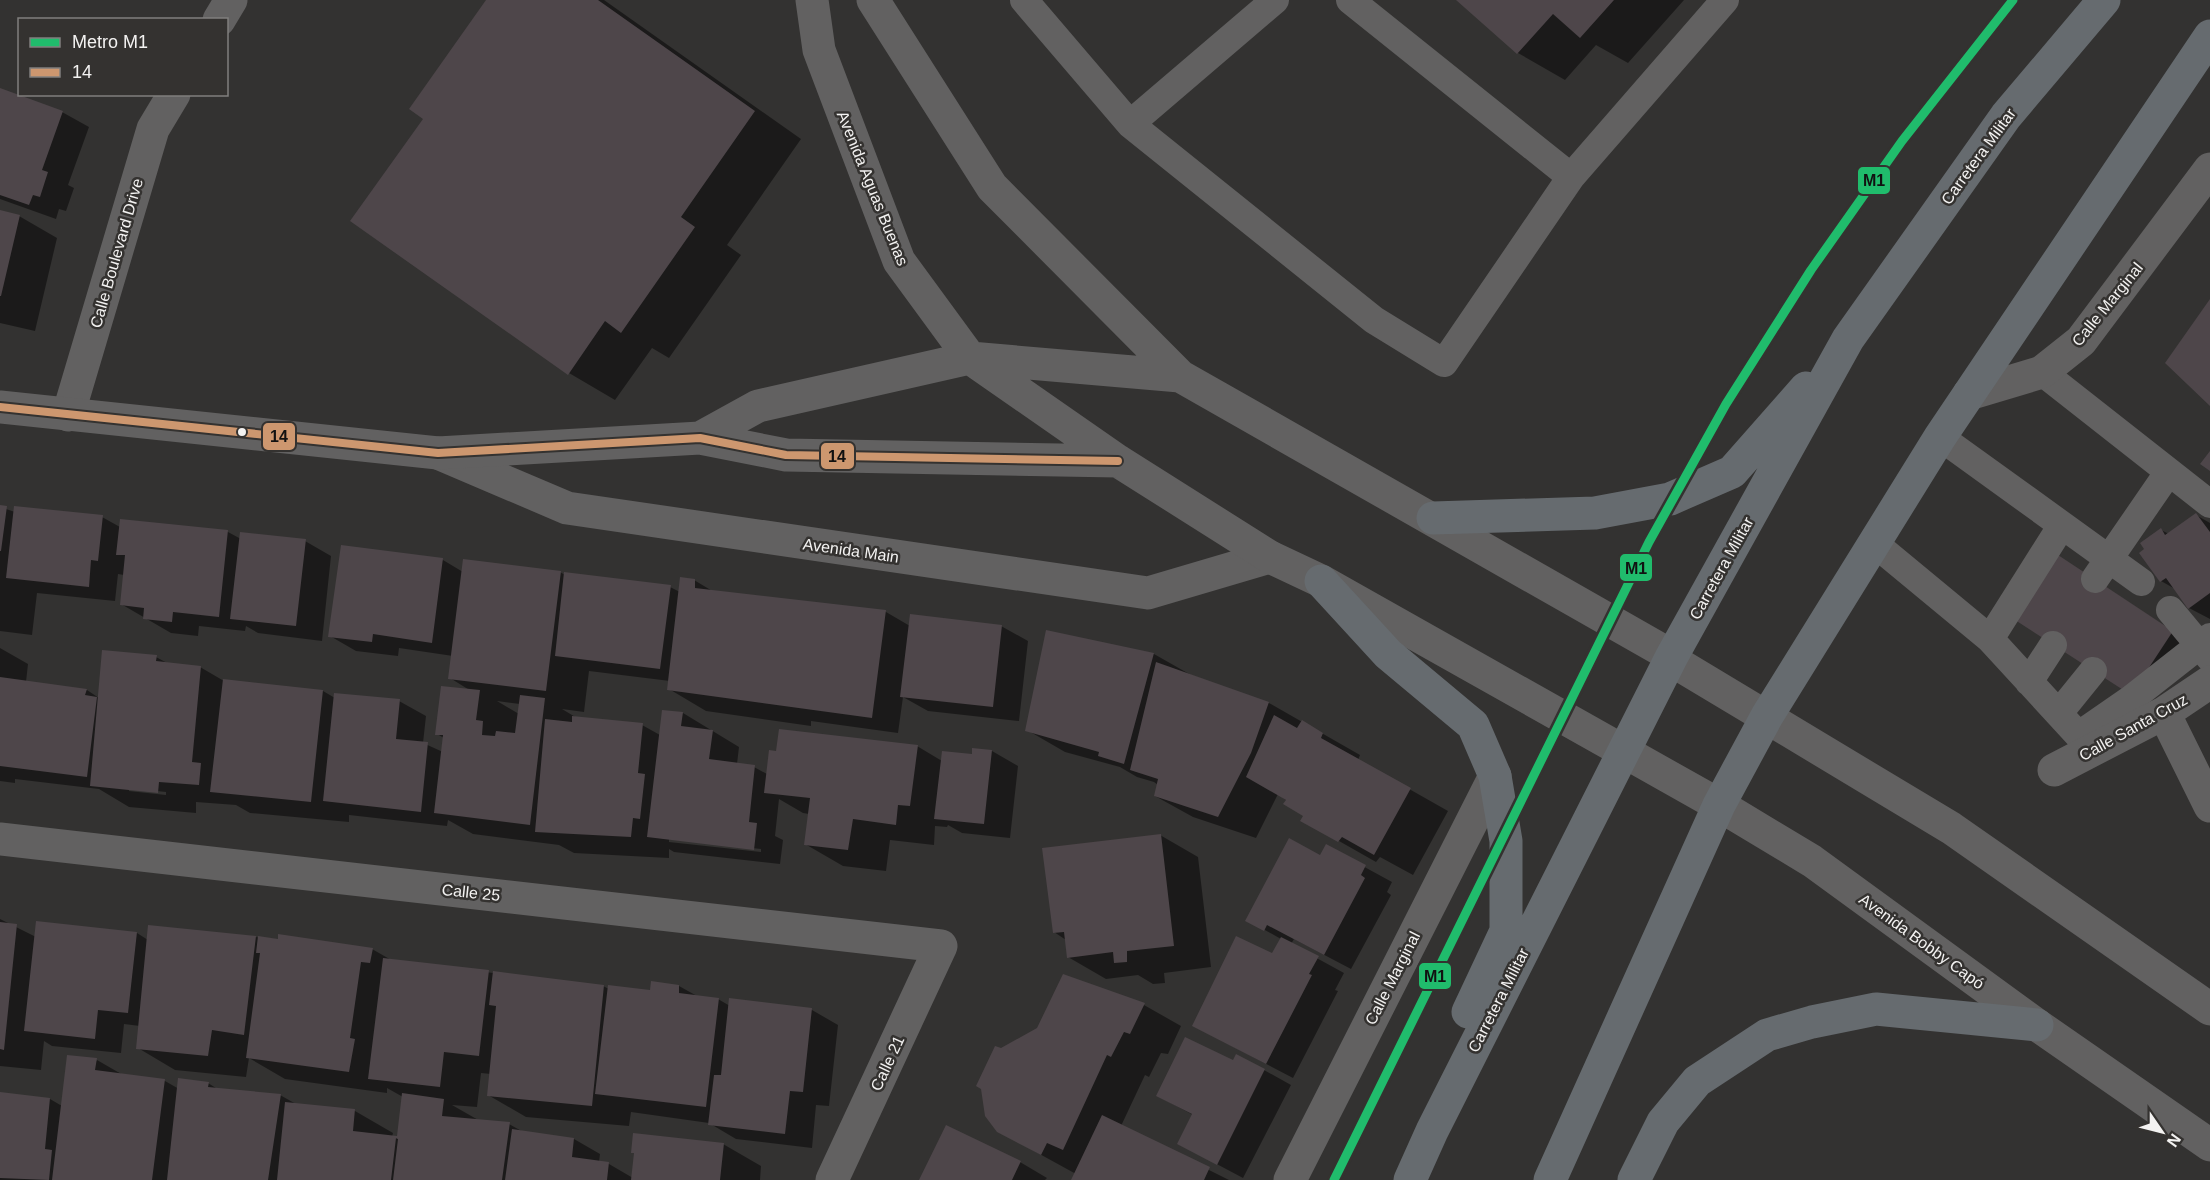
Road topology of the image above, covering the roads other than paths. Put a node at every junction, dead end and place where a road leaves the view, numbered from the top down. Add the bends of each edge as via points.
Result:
1 (231, 0) edge
2 (812, 0) edge
3 (873, 0) edge
4 (1024, 0) edge
5 (1275, 0) edge
6 (1350, 0) edge
7 (1725, 0) edge
8 (2104, 0) edge
9 (220, 18) edge
10 (2210, 36) edge
11 (173, 96) edge
12 (1130, 124) junction
13 (2210, 169) edge
14 (1571, 177) junction
15 (1848, 339) junction
16 (970, 358) junction
17 (2042, 372) junction
18 (1180, 376) junction
19 (1969, 394) junction
20 (0, 407) edge
21 (68, 415) junction
22 (1940, 437) junction
23 (700, 438) junction
24 (438, 453) junction
25 (1118, 461) junction
26 (2168, 473) junction
27 (2210, 504) edge
28 (1433, 518) junction
29 (2062, 525) junction
30 (1874, 543) junction
31 (1270, 557) junction
32 (2102, 569) junction
33 (1321, 581) junction
34 (2140, 582) dead end
35 (2170, 610) dead end
36 (1990, 639) junction
37 (2053, 645) dead end
38 (2206, 646) edge
39 (1675, 660) junction
40 (2093, 671) dead end
41 (2029, 682) junction
42 (2210, 682) edge
43 (2059, 713) junction
44 (2164, 713) junction
45 (1767, 716) junction
46 (2086, 742) junction
47 (1623, 753) junction
48 (2054, 770) dead end
49 (1495, 776) junction
50 (1719, 805) junction
51 (2210, 806) edge
52 (0, 838) edge
53 (941, 946) joint
54 (2210, 1009) edge
55 (2037, 1025) junction
56 (2210, 1145) edge
57 (832, 1180) edge
58 (1290, 1180) edge
59 (1410, 1180) edge
60 (1550, 1180) edge
61 (1634, 1180) edge

1 - 9 street
2 - 16 street, Avenida Aguas Buenas via 819,50 899,261
3 - 18 street via 993,187
4 - 12 lane
5 - 12 lane
6 - 14 lane
7 - 14 lane
8 - 15 main road, Carretera Militar via 2006,116
10 - 19 main road
11 - 21 street, Calle Boulevard Drive via 153,129
12 - 14 lane via 1374,320 1444,363
13 - 17 street, Calle Marginal via 2081,342
15 - 28 main road via 1732,472 1670,499 1595,513
15 - 39 main road, Carretera Militar
16 - 18 street
16 - 23 street via 758,406
16 - 25 street, Avenida Aguas Buenas
17 - 19 street, Calle Marginal
17 - 26 lane
18 - 28 street
19 - 22 main road
20 - 21 street, Avenida Main
21 - 24 street, Avenida Main
22 - 29 lane
22 - 30 main road
23 - 24 street, Avenida Main
23 - 25 street, Avenida Main via 786,456
24 - 31 street, Avenida Main via 567,508 1148,593
25 - 31 street, Avenida Aguas Buenas
26 - 27 lane
26 - 32 lane
28 - 39 street
29 - 32 lane
29 - 36 lane
30 - 36 lane
30 - 45 main road
31 - 33 street, Avenida Aguas Buenas
32 - 34 lane
33 - 47 street, Avenida Bobby Capó
33 - 49 main road via 1388,654 1473,725
35 - 38 lane
36 - 41 lane
37 - 41 lane
38 - 46 lane via 2131,699
39 - 45 street
39 - 47 main road, Carretera Militar
40 - 43 lane
41 - 43 lane
42 - 44 street, Calle Santa Cruz
43 - 46 lane
44 - 46 street, Calle Santa Cruz
44 - 51 street
45 - 50 main road
45 - 54 street via 1951,828
46 - 48 street, Calle Santa Cruz
47 - 50 street, Avenida Bobby Capó
47 - 59 main road, Carretera Militar
49 - 58 street, Calle Marginal
49 - 59 main road via 1506,841 1506,930 1417,1121
50 - 55 street, Avenida Bobby Capó via 1812,861
50 - 60 main road
52 - 53 street, Calle 25
53 - 57 street, Calle 21
55 - 56 street, Avenida Bobby Capó
55 - 61 main road via 1876,1009 1767,1035 1697,1081 1663,1122

